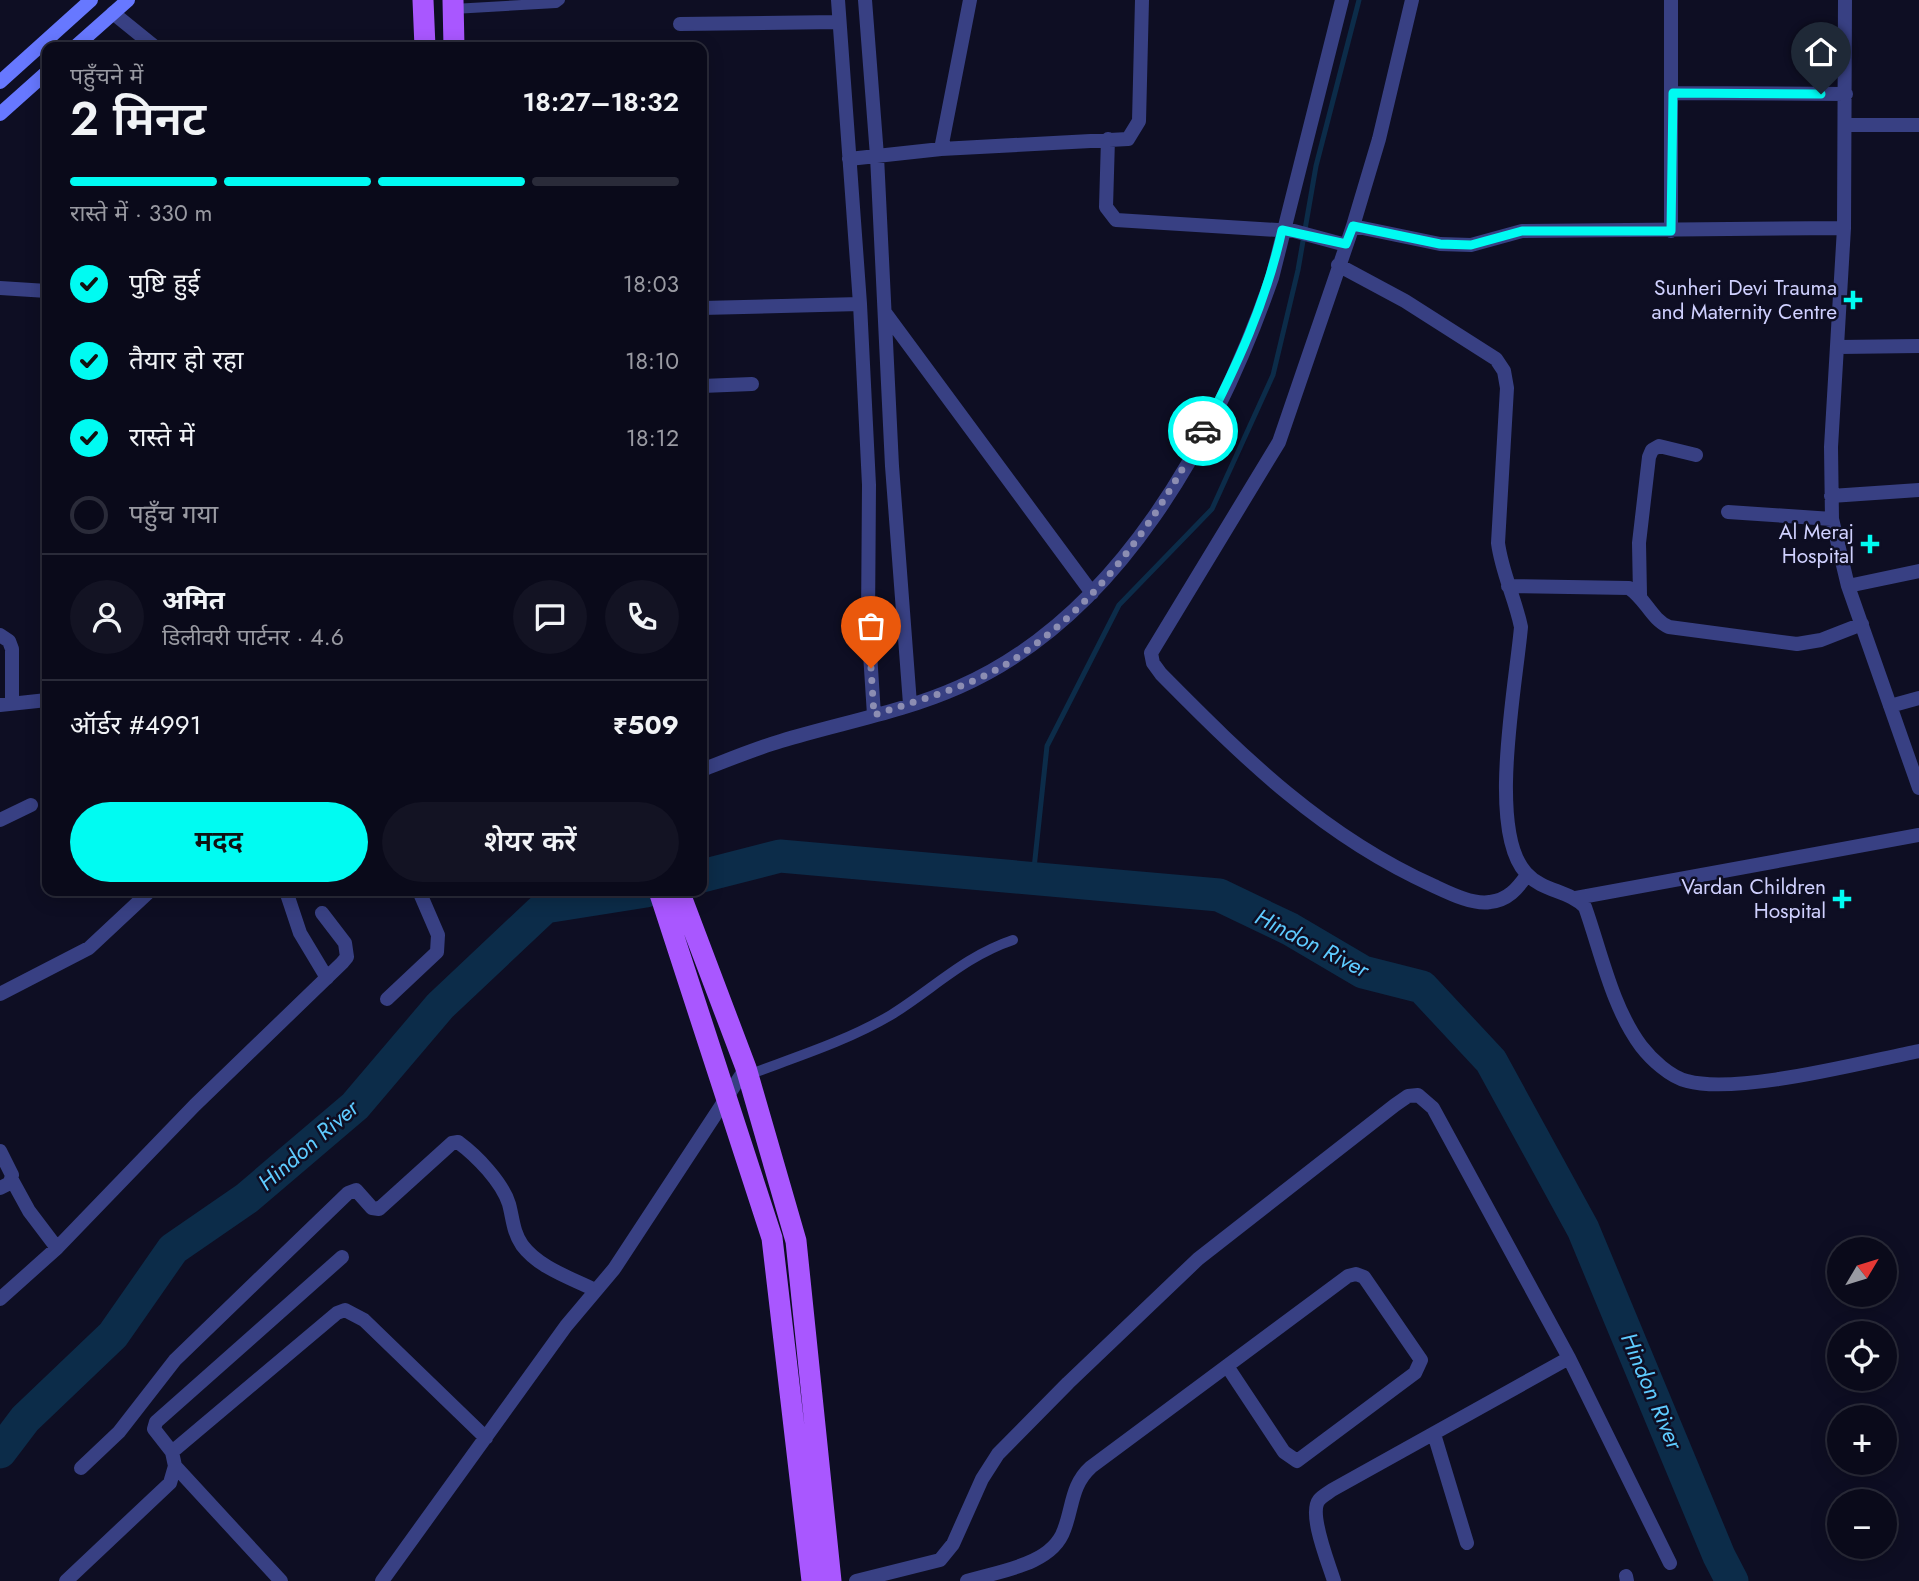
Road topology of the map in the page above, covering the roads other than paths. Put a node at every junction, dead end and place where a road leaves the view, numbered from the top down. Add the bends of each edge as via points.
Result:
1 (91, 0) edge
2 (128, 0) edge
3 (423, 0) edge
4 (560, 0) edge
5 (838, 0) edge
6 (864, 0) edge
7 (970, 0) edge
8 (1142, 0) edge
9 (1342, 0) edge
10 (1412, 0) edge
11 (1671, 0) edge
12 (1845, 0) edge
13 (453, 5) edge
14 (113, 13) junction
15 (839, 22) junction
16 (680, 24) dead end
17 (44, 42) edge
18 (81, 42) edge
19 (149, 42) edge
20 (425, 42) edge
21 (454, 42) edge
22 (42, 44) edge
23 (42, 76) edge
24 (0, 82) edge
25 (1673, 93) junction
26 (1846, 94) junction
27 (0, 114) edge
28 (1846, 125) junction
29 (1919, 125) edge
30 (1108, 139) junction
31 (941, 149) junction
32 (863, 158) junction
33 (1353, 226) junction
34 (1844, 228) junction
35 (1288, 231) junction
36 (1671, 231) junction
37 (1340, 243) junction
38 (1338, 265) junction
39 (0, 288) edge
40 (42, 291) edge
41 (860, 304) junction
42 (707, 308) edge
43 (885, 313) junction
44 (1919, 346) edge
45 (1839, 347) junction
46 (752, 384) dead end
47 (707, 386) edge
48 (1696, 455) dead end
49 (1919, 489) edge
50 (1831, 496) junction
51 (1728, 512) dead end
52 (1832, 519) junction
53 (1919, 571) edge
54 (1508, 586) junction
55 (1849, 586) junction
56 (1093, 593) junction
57 (1640, 595) junction
58 (1862, 624) junction
59 (0, 635) edge
60 (1919, 698) edge
61 (42, 700) edge
62 (6, 704) edge
63 (1890, 706) junction
64 (891, 710) junction
65 (707, 768) edge
66 (1919, 788) edge
67 (31, 805) dead end
68 (0, 820) edge
69 (1919, 835) edge
70 (1527, 875) junction
71 (145, 896) edge
72 (288, 896) edge
73 (421, 896) edge
74 (661, 896) edge
75 (680, 896) edge
76 (1576, 898) junction
77 (322, 913) dead end
78 (1013, 940) dead end
79 (698, 973) junction
80 (327, 978) junction
81 (0, 994) edge
82 (387, 999) dead end
83 (1919, 1051) edge
84 (747, 1072) junction
85 (727, 1094) junction
86 (767, 1140) junction
87 (743, 1145) junction
88 (0, 1151) edge
89 (6, 1184) edge
90 (57, 1248) junction
91 (342, 1257) dead end
92 (595, 1290) junction
93 (0, 1299) edge
94 (1569, 1358) junction
95 (1227, 1366) junction
96 (1434, 1434) junction
97 (486, 1438) junction
98 (174, 1459) junction
99 (81, 1468) dead end
100 (1467, 1543) dead end
101 (1670, 1563) dead end
102 (66, 1581) edge
103 (281, 1581) edge
104 (382, 1581) edge
105 (812, 1581) edge
106 (831, 1581) edge
107 (856, 1581) edge
108 (967, 1581) edge
109 (1334, 1581) edge

1 - 17 main road
2 - 14 main road
3 - 20 main road
4 - 13 lane
5 - 15 street
6 - 32 street
7 - 31 street
8 - 30 street via 1139,121 1128,139
9 - 35 street
10 - 33 street
11 - 25 street
12 - 26 street
13 - 21 main road
14 - 18 main road
14 - 19 street
15 - 16 street
15 - 32 street
22 - 24 main road
23 - 27 main road
25 - 26 street
25 - 36 street
26 - 28 street
28 - 29 street
28 - 34 street
30 - 31 street
30 - 35 street via 1106,207 1116,220
31 - 32 street
32 - 41 street
32 - 43 street
33 - 36 street via 1440,244 1471,245 1522,231
33 - 37 street
34 - 36 street
34 - 45 street
35 - 37 street
35 - 56 street via 1256,321 1195,447 1162,506
37 - 38 street
38 - 54 street via 1496,359 1504,371 1507,388 1498,543
38 - 70 street via 1279,442 1165,627 1151,653 1153,663 1294,801 1406,873 1487,903 1504,899
39 - 40 street
41 - 42 street
41 - 64 street via 869,485 868,622
43 - 56 street
43 - 64 street
44 - 45 street
45 - 50 street
46 - 47 street
48 - 57 street via 1659,446 1649,457 1639,543
49 - 50 street
50 - 52 street
51 - 52 street
52 - 55 street
53 - 55 street
54 - 57 street via 1629,588
54 - 70 street via 1521,627 1505,789 1508,836
55 - 58 street
56 - 64 street via 1076,612 1013,660 958,688
57 - 58 street via 1658,622 1706,633 1797,644
58 - 63 street
59 - 62 street via 12,649
60 - 63 street
61 - 62 street
63 - 66 street
64 - 65 street via 780,741
67 - 68 street
69 - 76 street
70 - 76 street via 1550,891
71 - 81 street via 89,948
72 - 80 street via 300,933
73 - 82 street via 438,934 438,953
74 - 79 main road
75 - 79 main road
76 - 83 street via 1585,907 1629,1025 1642,1046 1684,1081 1709,1085 1778,1077
77 - 80 street via 347,950 347,957
78 - 84 lane via 973,956 872,1025
79 - 84 main road
79 - 85 main road
80 - 90 street via 195,1105
84 - 85 street
84 - 86 main road
85 - 87 main road
85 - 92 street via 628,1249
86 - 87 main road
86 - 106 main road via 796,1241
87 - 105 main road via 772,1238
88 - 89 street
89 - 90 street
90 - 93 street
91 - 98 street via 156,1422 154,1429
92 - 97 street
92 - 99 street via 532,1256 516,1236 510,1206 496,1182 466,1148 452,1143 379,1209 372,1208 356,1190 348,1193 175,1360 119,1432
94 - 96 street
94 - 101 street
94 - 107 street via 1433,1108 1418,1095 1408,1096 1205,1254 1068,1382 998,1454 953,1544 940,1560
95 - 95 street via 1356,1274 1364,1277 1421,1360 1415,1373 1297,1461 1284,1452
95 - 108 street via 1084,1474 1054,1548
96 - 100 street
96 - 109 street via 1318,1501 1318,1530
97 - 98 street via 364,1320 345,1310
97 - 104 street
98 - 102 street via 170,1483
98 - 103 street

